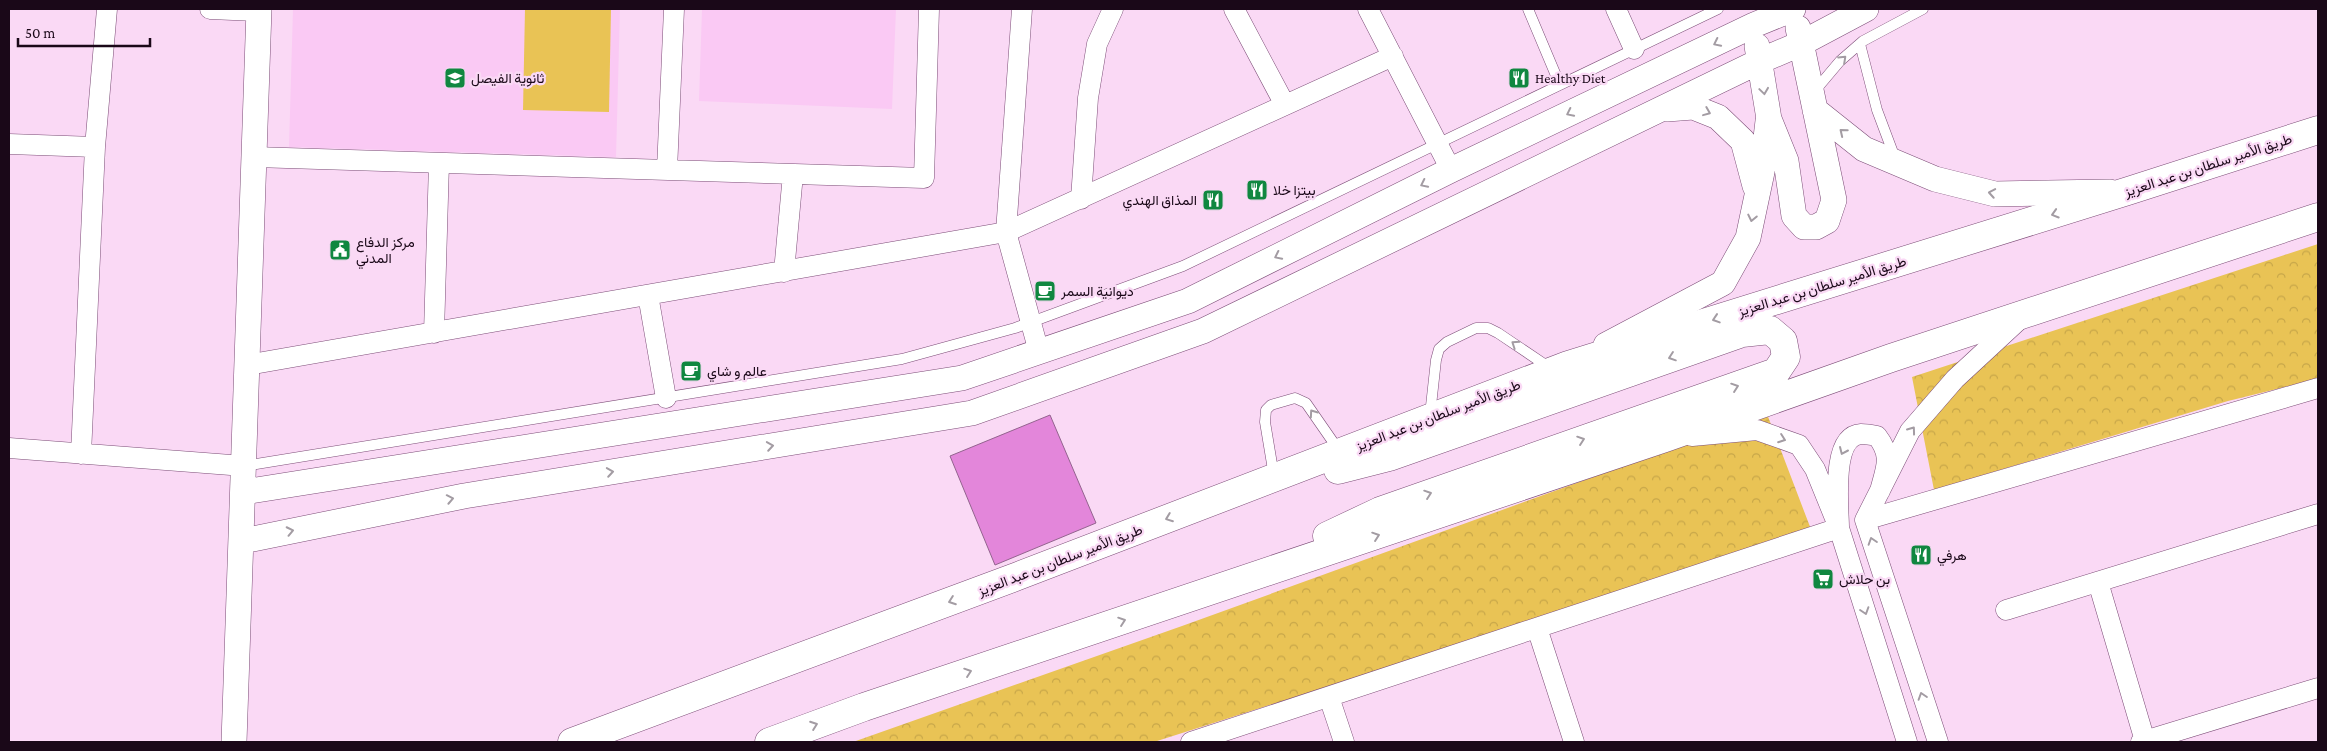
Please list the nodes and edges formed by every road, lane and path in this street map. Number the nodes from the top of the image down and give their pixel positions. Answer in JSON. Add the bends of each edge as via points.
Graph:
{"nodes":[{"id":1,"x":108,"y":9,"type":"edge"},
{"id":2,"x":210,"y":9,"type":"edge"},
{"id":3,"x":674,"y":9,"type":"edge"},
{"id":4,"x":929,"y":9,"type":"edge"},
{"id":5,"x":1022,"y":9,"type":"edge"},
{"id":6,"x":1113,"y":9,"type":"edge"},
{"id":7,"x":1234,"y":9,"type":"edge"},
{"id":8,"x":1368,"y":9,"type":"edge"},
{"id":9,"x":1528,"y":9,"type":"edge"},
{"id":10,"x":1616,"y":9,"type":"edge"},
{"id":11,"x":1718,"y":9,"type":"edge"},
{"id":12,"x":1792,"y":9,"type":"edge"},
{"id":13,"x":1866,"y":9,"type":"edge"},
{"id":14,"x":1923,"y":9,"type":"edge"},
{"id":15,"x":259,"y":10,"type":"edge"},
{"id":16,"x":1751,"y":17,"type":"edge"},
{"id":17,"x":1802,"y":43,"type":"junction"},
{"id":18,"x":1860,"y":44,"type":"junction"},
{"id":19,"x":1634,"y":49,"type":"junction"},
{"id":20,"x":1393,"y":56,"type":"junction"},
{"id":21,"x":1760,"y":61,"type":"junction"},
{"id":22,"x":1560,"y":85,"type":"junction"},
{"id":23,"x":1813,"y":103,"type":"junction"},
{"id":24,"x":1285,"y":105,"type":"junction"},
{"id":25,"x":1659,"y":110,"type":"junction"},
{"id":26,"x":1768,"y":119,"type":"junction"},
{"id":27,"x":2318,"y":130,"type":"edge"},
{"id":28,"x":9,"y":144,"type":"edge"},
{"id":29,"x":1438,"y":144,"type":"junction"},
{"id":30,"x":95,"y":147,"type":"junction"},
{"id":31,"x":254,"y":157,"type":"junction"},
{"id":32,"x":439,"y":163,"type":"junction"},
{"id":33,"x":1897,"y":163,"type":"junction"},
{"id":34,"x":667,"y":170,"type":"junction"},
{"id":35,"x":1451,"y":170,"type":"junction"},
{"id":36,"x":793,"y":174,"type":"junction"},
{"id":37,"x":2128,"y":191,"type":"junction"},
{"id":38,"x":1757,"y":194,"type":"junction"},
{"id":39,"x":1081,"y":199,"type":"junction"},
{"id":40,"x":2318,"y":217,"type":"edge"},
{"id":41,"x":1006,"y":232,"type":"junction"},
{"id":42,"x":784,"y":272,"type":"junction"},
{"id":43,"x":648,"y":295,"type":"junction"},
{"id":44,"x":2026,"y":313,"type":"junction"},
{"id":45,"x":1030,"y":323,"type":"junction"},
{"id":46,"x":434,"y":333,"type":"junction"},
{"id":47,"x":1039,"y":352,"type":"junction"},
{"id":48,"x":247,"y":365,"type":"junction"},
{"id":49,"x":1562,"y":368,"type":"junction"},
{"id":50,"x":2318,"y":388,"type":"edge"},
{"id":51,"x":666,"y":398,"type":"junction"},
{"id":52,"x":1429,"y":419,"type":"junction"},
{"id":53,"x":1665,"y":438,"type":"junction"},
{"id":54,"x":9,"y":448,"type":"edge"},
{"id":55,"x":1341,"y":452,"type":"junction"},
{"id":56,"x":81,"y":454,"type":"junction"},
{"id":57,"x":244,"y":466,"type":"junction"},
{"id":58,"x":1275,"y":478,"type":"junction"},
{"id":59,"x":1880,"y":491,"type":"junction"},
{"id":60,"x":244,"y":492,"type":"junction"},
{"id":61,"x":1198,"y":507,"type":"junction"},
{"id":62,"x":2318,"y":514,"type":"edge"},
{"id":63,"x":1865,"y":520,"type":"junction"},
{"id":64,"x":1839,"y":528,"type":"junction"},
{"id":65,"x":243,"y":541,"type":"junction"},
{"id":66,"x":2098,"y":582,"type":"junction"},
{"id":67,"x":1208,"y":592,"type":"junction"},
{"id":68,"x":2006,"y":610,"type":"dead end"},
{"id":69,"x":1537,"y":628,"type":"junction"},
{"id":70,"x":2318,"y":688,"type":"edge"},
{"id":71,"x":1329,"y":697,"type":"junction"},
{"id":72,"x":2171,"y":738,"type":"edge"},
{"id":73,"x":234,"y":742,"type":"edge"},
{"id":74,"x":572,"y":742,"type":"edge"},
{"id":75,"x":769,"y":742,"type":"edge"},
{"id":76,"x":1191,"y":742,"type":"edge"},
{"id":77,"x":1344,"y":742,"type":"edge"},
{"id":78,"x":1574,"y":742,"type":"edge"},
{"id":79,"x":1907,"y":742,"type":"edge"},
{"id":80,"x":1938,"y":742,"type":"edge"},
{"id":81,"x":2143,"y":742,"type":"edge"}],
"edges":[{"from":1,"to":30,"type":"street"},
{"from":2,"to":15,"type":"street"},
{"from":3,"to":34,"type":"street"},
{"from":4,"to":36,"type":"street","via":[[924,178]]},
{"from":5,"to":41,"type":"street"},
{"from":6,"to":39,"type":"street","via":[[1097,44],[1088,98]]},
{"from":7,"to":24,"type":"street"},
{"from":8,"to":20,"type":"street"},
{"from":9,"to":22,"type":"lane"},
{"from":10,"to":19,"type":"street"},
{"from":11,"to":19,"type":"lane"},
{"from":12,"to":16,"type":"street"},
{"from":12,"to":17,"type":"street"},
{"from":13,"to":17,"type":"street"},
{"from":14,"to":18,"type":"lane"},
{"from":15,"to":31,"type":"street"},
{"from":16,"to":21,"type":"street"},
{"from":16,"to":35,"type":"street","one_way":true},
{"from":17,"to":21,"type":"street"},
{"from":17,"to":23,"type":"street"},
{"from":23,"to":18,"type":"lane","one_way":true,"via":[[1840,61]]},
{"from":18,"to":33,"type":"lane","via":[[1877,110]]},
{"from":19,"to":22,"type":"lane"},
{"from":20,"to":24,"type":"street"},
{"from":20,"to":29,"type":"street"},
{"from":21,"to":25,"type":"street"},
{"from":21,"to":26,"type":"street","one_way":true},
{"from":22,"to":29,"type":"lane"},
{"from":23,"to":26,"type":"street","via":[[1834,200],[1827,221],[1816,227],[1804,227],[1794,216],[1786,161]]},
{"from":33,"to":23,"type":"street","one_way":true,"via":[[1864,149]]},
{"from":24,"to":39,"type":"street"},
{"from":25,"to":38,"type":"street","one_way":true,"via":[[1693,107],[1718,117],[1743,141]]},
{"from":65,"to":25,"type":"street","one_way":true,"via":[[464,496],[972,414],[1203,331]]},
{"from":26,"to":38,"type":"street"},
{"from":27,"to":37,"type":"highway","name":"طريق الأمير سلطان بن عبد العزيز"},
{"from":28,"to":30,"type":"street"},
{"from":29,"to":35,"type":"street"},
{"from":29,"to":45,"type":"lane","via":[[1183,266]]},
{"from":30,"to":56,"type":"street"},
{"from":31,"to":32,"type":"street"},
{"from":31,"to":48,"type":"street"},
{"from":32,"to":34,"type":"street"},
{"from":32,"to":46,"type":"street"},
{"from":37,"to":33,"type":"street","one_way":true,"via":[[1995,194],[1935,178]]},
{"from":34,"to":36,"type":"street"},
{"from":35,"to":47,"type":"street","one_way":true,"via":[[1188,301]]},
{"from":36,"to":42,"type":"street"},
{"from":37,"to":49,"type":"highway","name":"طريق الأمير سلطان بن عبد العزيز","one_way":true},
{"from":38,"to":49,"type":"street","one_way":true,"via":[[1748,238],[1723,283]]},
{"from":39,"to":41,"type":"street"},
{"from":40,"to":44,"type":"highway"},
{"from":41,"to":42,"type":"street"},
{"from":41,"to":45,"type":"street"},
{"from":42,"to":43,"type":"street"},
{"from":43,"to":46,"type":"street"},
{"from":43,"to":51,"type":"street"},
{"from":44,"to":53,"type":"highway"},
{"from":59,"to":44,"type":"street","one_way":true,"via":[[1910,431],[1955,379]]},
{"from":45,"to":47,"type":"street"},
{"from":45,"to":51,"type":"lane","via":[[902,359]]},
{"from":46,"to":48,"type":"street"},
{"from":47,"to":60,"type":"street","via":[[962,378]]},
{"from":48,"to":57,"type":"street"},
{"from":49,"to":52,"type":"highway","name":"طريق الأمير سلطان بن عبد العزيز"},
{"from":49,"to":52,"type":"lane","one_way":true,"via":[[1488,328],[1476,328],[1439,349]]},
{"from":50,"to":63,"type":"street"},
{"from":51,"to":57,"type":"lane"},
{"from":52,"to":55,"type":"highway","name":"طريق الأمير سلطان بن عبد العزيز"},
{"from":53,"to":64,"type":"street","one_way":true,"via":[[1757,430],[1799,445],[1815,469]]},
{"from":67,"to":53,"type":"highway","one_way":true},
{"from":54,"to":56,"type":"street"},
{"from":55,"to":58,"type":"highway","name":"طريق الأمير سلطان بن عبد العزيز"},
{"from":55,"to":58,"type":"lane","one_way":true,"via":[[1306,404],[1295,398],[1271,405],[1266,410],[1265,422]]},
{"from":56,"to":57,"type":"street"},
{"from":57,"to":60,"type":"street"},
{"from":58,"to":61,"type":"highway","name":"طريق الأمير سلطان بن عبد العزيز"},
{"from":59,"to":63,"type":"street"},
{"from":59,"to":64,"type":"street","one_way":true,"via":[[1887,463],[1886,449],[1877,436],[1860,434],[1848,441],[1838,462]]},
{"from":60,"to":65,"type":"street"},
{"from":67,"to":61,"type":"highway","one_way":true,"via":[[1380,511],[1776,372],[1786,357],[1783,341],[1770,330],[1742,332],[1389,457]]},
{"from":61,"to":74,"type":"highway","name":"طريق الأمير سلطان بن عبد العزيز","one_way":true},
{"from":62,"to":66,"type":"street"},
{"from":80,"to":63,"type":"street","one_way":true},
{"from":64,"to":69,"type":"street"},
{"from":64,"to":79,"type":"street","one_way":true},
{"from":65,"to":73,"type":"street"},
{"from":66,"to":68,"type":"street"},
{"from":66,"to":81,"type":"street"},
{"from":75,"to":67,"type":"highway","one_way":true},
{"from":69,"to":71,"type":"street"},
{"from":69,"to":78,"type":"street"},
{"from":70,"to":72,"type":"street"},
{"from":71,"to":76,"type":"street"},
{"from":71,"to":77,"type":"street"},
{"from":72,"to":81,"type":"street"}]}
